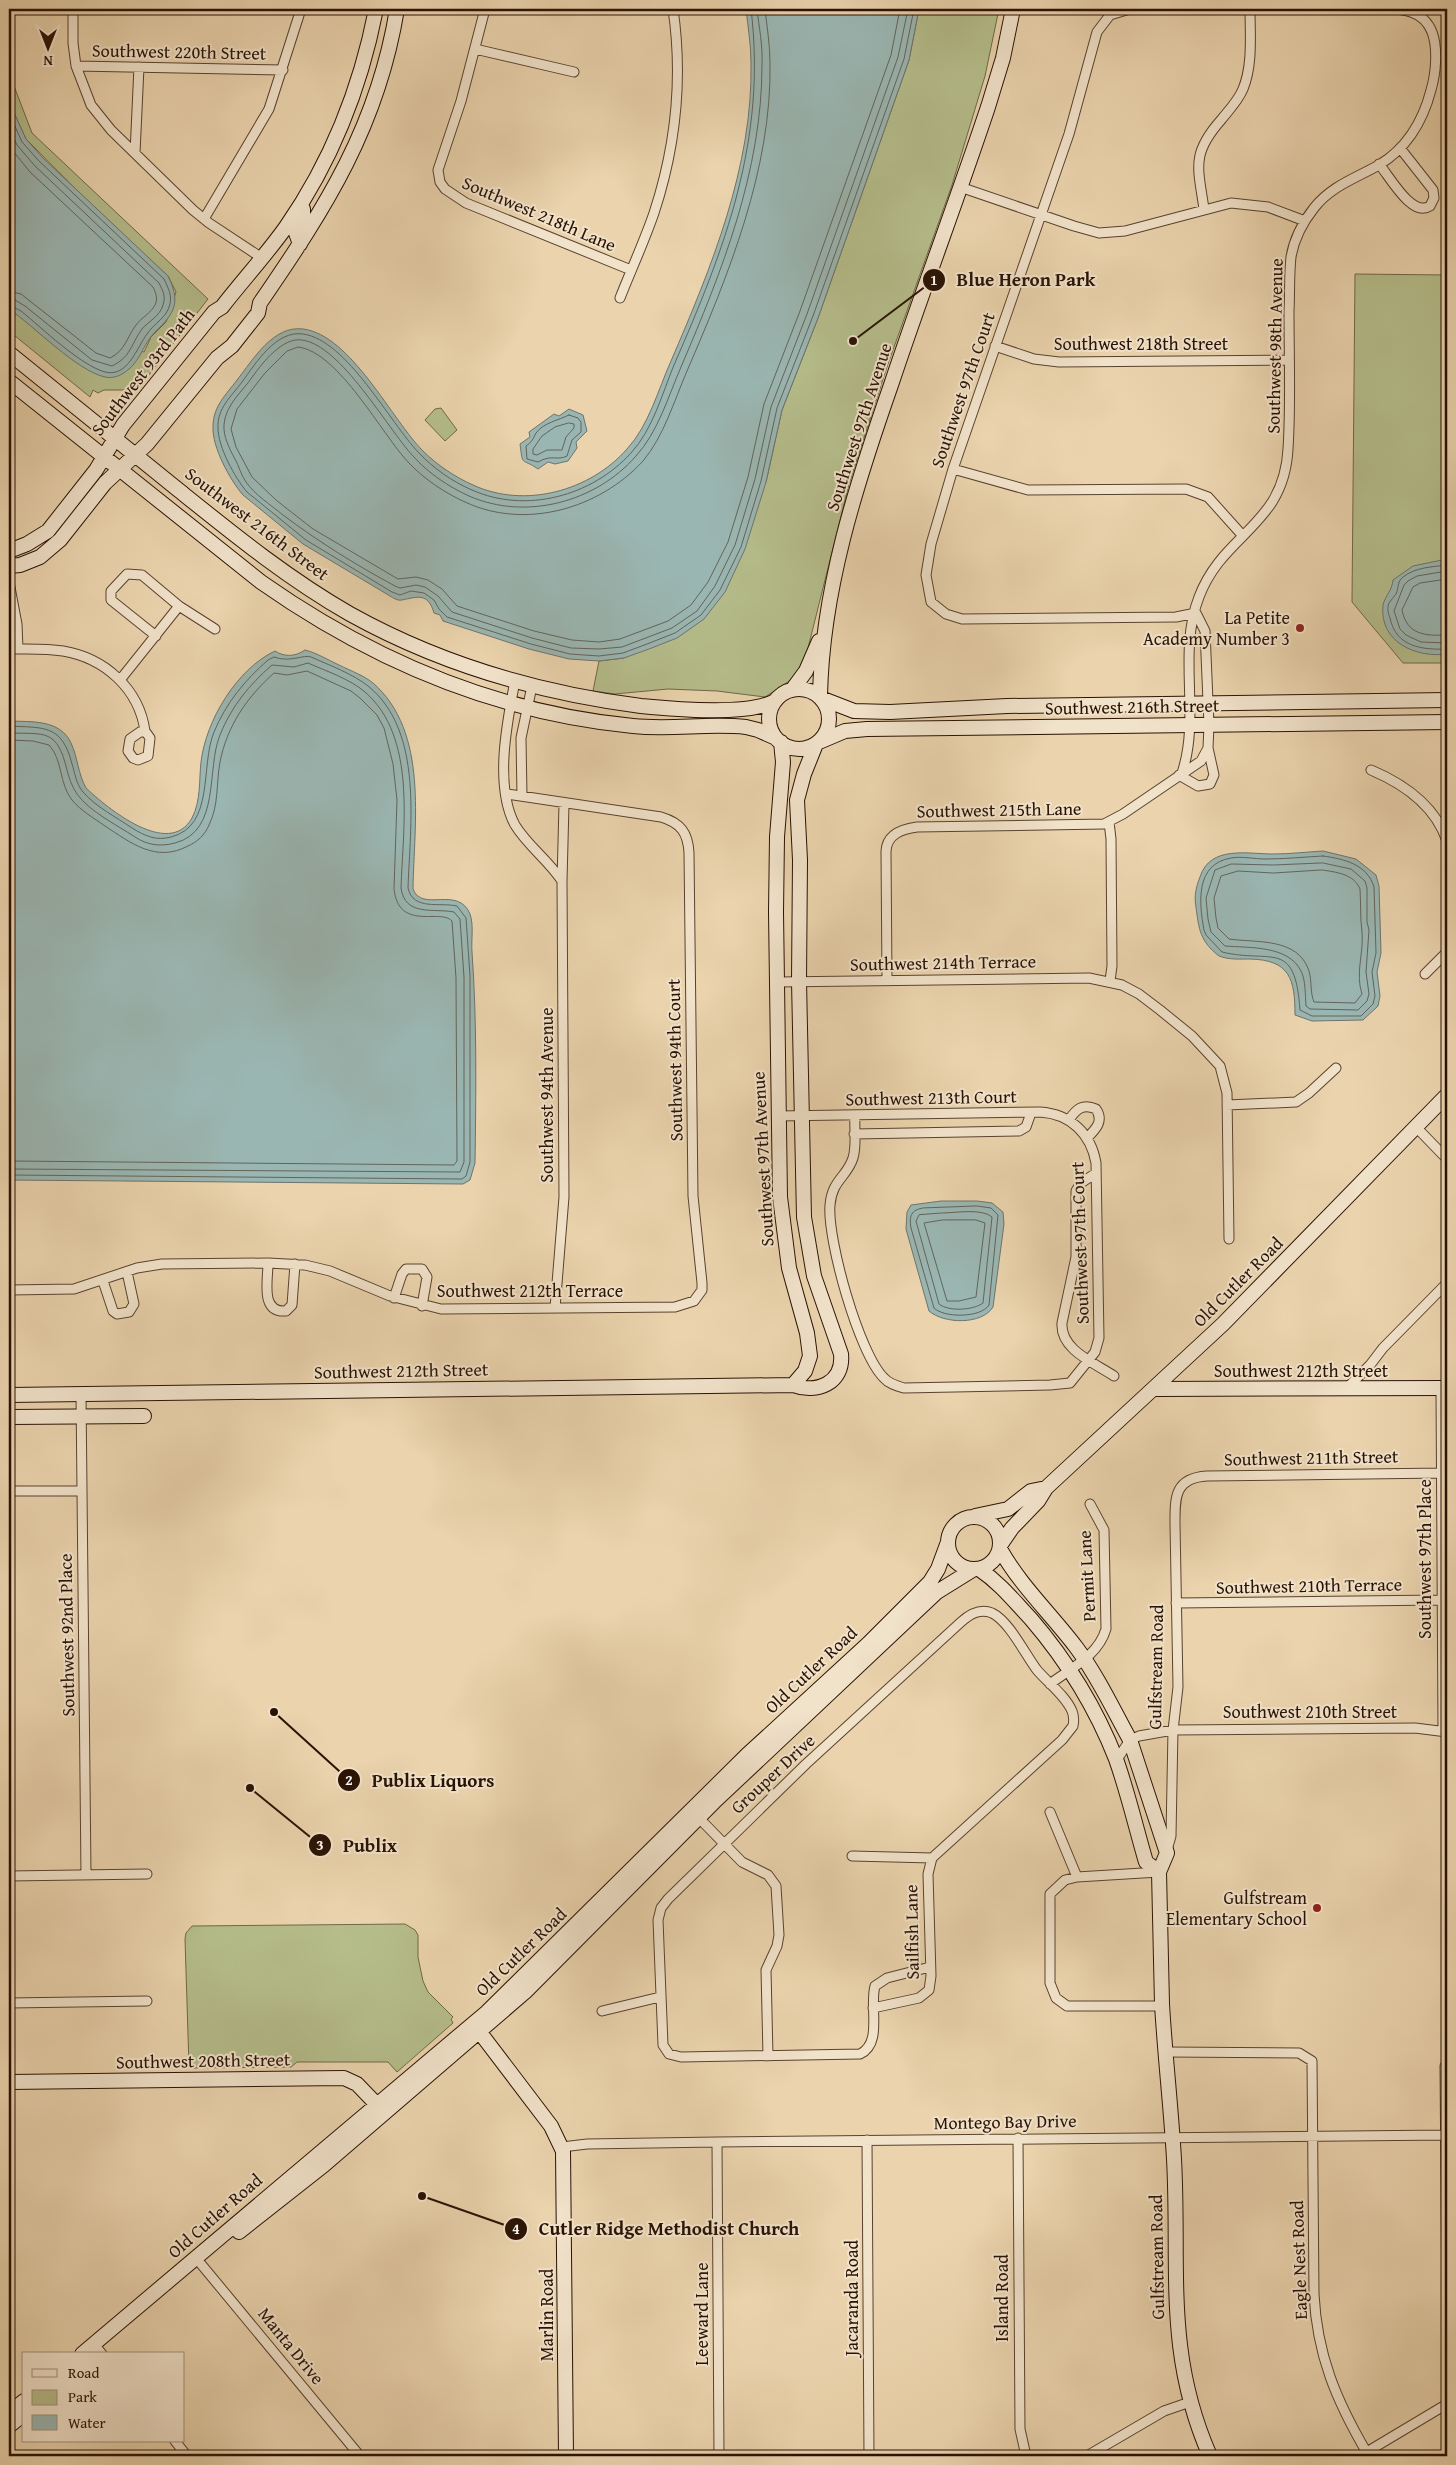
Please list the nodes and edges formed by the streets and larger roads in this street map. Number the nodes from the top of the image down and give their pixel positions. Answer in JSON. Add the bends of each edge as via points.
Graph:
{"nodes":[{"id":1,"x":73,"y":9,"type":"edge"},
{"id":2,"x":301,"y":9,"type":"edge"},
{"id":3,"x":376,"y":9,"type":"edge"},
{"id":4,"x":398,"y":9,"type":"edge"},
{"id":5,"x":484,"y":9,"type":"edge"},
{"id":6,"x":674,"y":9,"type":"edge"},
{"id":7,"x":1013,"y":9,"type":"edge"},
{"id":8,"x":1130,"y":9,"type":"edge"},
{"id":9,"x":1250,"y":9,"type":"edge"},
{"id":10,"x":1293,"y":9,"type":"edge"},
{"id":11,"x":475,"y":49,"type":"junction"},
{"id":12,"x":76,"y":66,"type":"junction"},
{"id":13,"x":140,"y":67,"type":"junction"},
{"id":14,"x":283,"y":70,"type":"junction"},
{"id":15,"x":574,"y":72,"type":"dead end"},
{"id":16,"x":1400,"y":148,"type":"junction"},
{"id":17,"x":136,"y":153,"type":"junction"},
{"id":18,"x":1379,"y":164,"type":"junction"},
{"id":19,"x":960,"y":187,"type":"junction"},
{"id":20,"x":303,"y":201,"type":"junction"},
{"id":21,"x":1204,"y":209,"type":"junction"},
{"id":22,"x":1042,"y":215,"type":"junction"},
{"id":23,"x":204,"y":219,"type":"junction"},
{"id":24,"x":1305,"y":221,"type":"junction"},
{"id":25,"x":300,"y":244,"type":"junction"},
{"id":26,"x":262,"y":258,"type":"junction"},
{"id":27,"x":631,"y":270,"type":"junction"},
{"id":28,"x":620,"y":298,"type":"dead end"},
{"id":29,"x":995,"y":346,"type":"junction"},
{"id":30,"x":9,"y":353,"type":"edge"},
{"id":31,"x":1289,"y":360,"type":"junction"},
{"id":32,"x":9,"y":381,"type":"edge"},
{"id":33,"x":114,"y":437,"type":"junction"},
{"id":34,"x":136,"y":455,"type":"junction"},
{"id":35,"x":104,"y":456,"type":"junction"},
{"id":36,"x":120,"y":469,"type":"junction"},
{"id":37,"x":953,"y":469,"type":"junction"},
{"id":38,"x":1243,"y":536,"type":"junction"},
{"id":39,"x":9,"y":551,"type":"edge"},
{"id":40,"x":9,"y":566,"type":"edge"},
{"id":41,"x":9,"y":582,"type":"edge"},
{"id":42,"x":179,"y":606,"type":"junction"},
{"id":43,"x":1196,"y":613,"type":"junction"},
{"id":44,"x":215,"y":629,"type":"dead end"},
{"id":45,"x":824,"y":632,"type":"junction"},
{"id":46,"x":156,"y":636,"type":"junction"},
{"id":47,"x":13,"y":649,"type":"edge"},
{"id":48,"x":120,"y":680,"type":"junction"},
{"id":49,"x":515,"y":681,"type":"junction"},
{"id":50,"x":532,"y":686,"type":"junction"},
{"id":51,"x":792,"y":690,"type":"junction"},
{"id":52,"x":822,"y":698,"type":"junction"},
{"id":53,"x":1447,"y":700,"type":"edge"},
{"id":54,"x":775,"y":701,"type":"junction"},
{"id":55,"x":510,"y":703,"type":"junction"},
{"id":56,"x":1190,"y":703,"type":"junction"},
{"id":57,"x":1208,"y":703,"type":"junction"},
{"id":58,"x":526,"y":707,"type":"junction"},
{"id":59,"x":1447,"y":722,"type":"edge"},
{"id":60,"x":1209,"y":725,"type":"junction"},
{"id":61,"x":1190,"y":726,"type":"junction"},
{"id":62,"x":144,"y":731,"type":"dead end"},
{"id":63,"x":779,"y":740,"type":"junction"},
{"id":64,"x":818,"y":743,"type":"junction"},
{"id":65,"x":1208,"y":748,"type":"junction"},
{"id":66,"x":1371,"y":770,"type":"dead end"},
{"id":67,"x":1181,"y":774,"type":"junction"},
{"id":68,"x":507,"y":794,"type":"junction"},
{"id":69,"x":522,"y":796,"type":"junction"},
{"id":70,"x":564,"y":804,"type":"junction"},
{"id":71,"x":1109,"y":822,"type":"junction"},
{"id":72,"x":1447,"y":841,"type":"edge"},
{"id":73,"x":562,"y":881,"type":"junction"},
{"id":74,"x":1447,"y":952,"type":"edge"},
{"id":75,"x":1425,"y":974,"type":"dead end"},
{"id":76,"x":887,"y":980,"type":"junction"},
{"id":77,"x":799,"y":981,"type":"junction"},
{"id":78,"x":1110,"y":981,"type":"junction"},
{"id":79,"x":777,"y":982,"type":"junction"},
{"id":80,"x":1336,"y":1068,"type":"dead end"},
{"id":81,"x":1447,"y":1095,"type":"edge"},
{"id":82,"x":1227,"y":1104,"type":"junction"},
{"id":83,"x":1031,"y":1113,"type":"junction"},
{"id":84,"x":855,"y":1115,"type":"junction"},
{"id":85,"x":778,"y":1116,"type":"junction"},
{"id":86,"x":801,"y":1116,"type":"junction"},
{"id":87,"x":1069,"y":1120,"type":"junction"},
{"id":88,"x":1416,"y":1127,"type":"junction"},
{"id":89,"x":1079,"y":1128,"type":"joint"},
{"id":90,"x":854,"y":1134,"type":"junction"},
{"id":91,"x":1087,"y":1138,"type":"junction"},
{"id":92,"x":1447,"y":1159,"type":"edge"},
{"id":93,"x":1096,"y":1173,"type":"junction"},
{"id":94,"x":1229,"y":1239,"type":"dead end"},
{"id":95,"x":268,"y":1263,"type":"junction"},
{"id":96,"x":295,"y":1264,"type":"junction"},
{"id":97,"x":127,"y":1272,"type":"junction"},
{"id":98,"x":103,"y":1281,"type":"junction"},
{"id":99,"x":1447,"y":1283,"type":"edge"},
{"id":100,"x":9,"y":1290,"type":"edge"},
{"id":101,"x":698,"y":1296,"type":"joint"},
{"id":102,"x":394,"y":1298,"type":"junction"},
{"id":103,"x":422,"y":1306,"type":"junction"},
{"id":104,"x":555,"y":1308,"type":"junction"},
{"id":105,"x":1090,"y":1360,"type":"junction"},
{"id":106,"x":1114,"y":1376,"type":"dead end"},
{"id":107,"x":793,"y":1385,"type":"junction"},
{"id":108,"x":1444,"y":1388,"type":"edge"},
{"id":109,"x":1155,"y":1389,"type":"junction"},
{"id":110,"x":1344,"y":1390,"type":"junction"},
{"id":111,"x":81,"y":1394,"type":"junction"},
{"id":112,"x":9,"y":1395,"type":"edge"},
{"id":113,"x":81,"y":1416,"type":"junction"},
{"id":114,"x":144,"y":1416,"type":"dead end"},
{"id":115,"x":9,"y":1417,"type":"edge"},
{"id":116,"x":1442,"y":1473,"type":"junction"},
{"id":117,"x":1183,"y":1484,"type":"joint"},
{"id":118,"x":1046,"y":1488,"type":"junction"},
{"id":119,"x":82,"y":1491,"type":"junction"},
{"id":120,"x":9,"y":1492,"type":"edge"},
{"id":121,"x":1090,"y":1504,"type":"dead end"},
{"id":122,"x":975,"y":1516,"type":"junction"},
{"id":123,"x":948,"y":1542,"type":"junction"},
{"id":124,"x":1001,"y":1547,"type":"junction"},
{"id":125,"x":976,"y":1569,"type":"junction"},
{"id":126,"x":1441,"y":1600,"type":"junction"},
{"id":127,"x":1176,"y":1603,"type":"junction"},
{"id":128,"x":1085,"y":1659,"type":"junction"},
{"id":129,"x":1070,"y":1669,"type":"junction"},
{"id":130,"x":1050,"y":1684,"type":"junction"},
{"id":131,"x":1173,"y":1730,"type":"junction"},
{"id":132,"x":1445,"y":1731,"type":"edge"},
{"id":133,"x":1130,"y":1740,"type":"junction"},
{"id":134,"x":1116,"y":1761,"type":"junction"},
{"id":135,"x":1050,"y":1812,"type":"dead end"},
{"id":136,"x":695,"y":1814,"type":"junction"},
{"id":137,"x":724,"y":1843,"type":"junction"},
{"id":138,"x":1167,"y":1853,"type":"junction"},
{"id":139,"x":852,"y":1856,"type":"dead end"},
{"id":140,"x":932,"y":1858,"type":"junction"},
{"id":141,"x":1159,"y":1872,"type":"junction"},
{"id":142,"x":147,"y":1874,"type":"dead end"},
{"id":143,"x":86,"y":1875,"type":"junction"},
{"id":144,"x":9,"y":1876,"type":"edge"},
{"id":145,"x":1077,"y":1877,"type":"junction"},
{"id":146,"x":930,"y":1968,"type":"junction"},
{"id":147,"x":660,"y":1997,"type":"junction"},
{"id":148,"x":147,"y":2001,"type":"dead end"},
{"id":149,"x":9,"y":2002,"type":"edge"},
{"id":150,"x":1162,"y":2006,"type":"junction"},
{"id":151,"x":873,"y":2008,"type":"junction"},
{"id":152,"x":602,"y":2011,"type":"dead end"},
{"id":153,"x":476,"y":2028,"type":"junction"},
{"id":154,"x":1167,"y":2052,"type":"junction"},
{"id":155,"x":768,"y":2056,"type":"junction"},
{"id":156,"x":1445,"y":2066,"type":"dead end"},
{"id":157,"x":9,"y":2082,"type":"edge"},
{"id":158,"x":381,"y":2109,"type":"junction"},
{"id":159,"x":1446,"y":2135,"type":"edge"},
{"id":160,"x":1313,"y":2136,"type":"junction"},
{"id":161,"x":1172,"y":2137,"type":"junction"},
{"id":162,"x":1018,"y":2138,"type":"junction"},
{"id":163,"x":867,"y":2140,"type":"junction"},
{"id":164,"x":717,"y":2142,"type":"junction"},
{"id":165,"x":562,"y":2147,"type":"junction"},
{"id":166,"x":199,"y":2260,"type":"junction"},
{"id":167,"x":1447,"y":2305,"type":"edge"},
{"id":168,"x":98,"y":2350,"type":"edge"},
{"id":169,"x":1190,"y":2402,"type":"junction"},
{"id":170,"x":22,"y":2403,"type":"edge"},
{"id":171,"x":1447,"y":2404,"type":"edge"},
{"id":172,"x":9,"y":2413,"type":"edge"},
{"id":173,"x":22,"y":2416,"type":"edge"},
{"id":174,"x":9,"y":2426,"type":"edge"},
{"id":175,"x":175,"y":2442,"type":"edge"},
{"id":176,"x":1363,"y":2454,"type":"edge"},
{"id":177,"x":187,"y":2456,"type":"edge"},
{"id":178,"x":360,"y":2456,"type":"edge"},
{"id":179,"x":566,"y":2456,"type":"edge"},
{"id":180,"x":719,"y":2456,"type":"edge"},
{"id":181,"x":869,"y":2456,"type":"edge"},
{"id":182,"x":1026,"y":2456,"type":"edge"},
{"id":183,"x":1088,"y":2456,"type":"edge"},
{"id":184,"x":1210,"y":2456,"type":"edge"}],
"edges":[{"from":1,"to":12,"type":"street"},
{"from":2,"to":14,"type":"street"},
{"from":3,"to":20,"type":"street","name":"Southwest 93rd Path","via":[[351,101],[327,157]]},
{"from":4,"to":25,"type":"street","via":[[383,72],[363,129],[337,184]]},
{"from":5,"to":11,"type":"street"},
{"from":6,"to":27,"type":"street","via":[[678,73],[674,134],[660,193]]},
{"from":7,"to":19,"type":"street","name":"Southwest 97th Avenue","via":[[997,77]]},
{"from":8,"to":22,"type":"street","name":"Southwest 97th Court","via":[[1108,17],[1097,32],[1073,123]]},
{"from":9,"to":21,"type":"street","via":[[1245,84],[1198,156]]},
{"from":10,"to":16,"type":"street","name":"Southwest 98th Avenue","via":[[1404,10],[1426,21],[1432,30],[1434,43],[1433,81],[1418,124]]},
{"from":11,"to":15,"type":"street"},
{"from":11,"to":27,"type":"street","name":"Southwest 218th Lane","via":[[439,166],[440,182],[448,192],[466,202]]},
{"from":12,"to":13,"type":"street","name":"Southwest 220th Street"},
{"from":12,"to":17,"type":"street","via":[[83,89],[102,120]]},
{"from":13,"to":14,"type":"street","name":"Southwest 220th Street"},
{"from":13,"to":17,"type":"street"},
{"from":14,"to":23,"type":"street","via":[[269,109]]},
{"from":16,"to":18,"type":"street","name":"Southwest 98th Avenue"},
{"from":16,"to":18,"type":"street","via":[[1433,190],[1430,206],[1422,209],[1412,205]]},
{"from":17,"to":23,"type":"street"},
{"from":18,"to":24,"type":"street","name":"Southwest 98th Avenue","via":[[1335,188]]},
{"from":19,"to":22,"type":"street"},
{"from":19,"to":45,"type":"street","name":"Southwest 97th Avenue","via":[[876,428],[838,560]]},
{"from":20,"to":25,"type":"street","via":[[304,216],[296,233]]},
{"from":20,"to":26,"type":"street","name":"Southwest 93rd Path"},
{"from":21,"to":22,"type":"street","via":[[1125,231],[1104,233],[1084,230]]},
{"from":21,"to":24,"type":"street","via":[[1231,203],[1253,204]]},
{"from":22,"to":29,"type":"street","name":"Southwest 97th Court"},
{"from":23,"to":26,"type":"street"},
{"from":24,"to":31,"type":"street","name":"Southwest 98th Avenue","via":[[1291,257]]},
{"from":25,"to":34,"type":"street","via":[[260,303],[258,313],[238,339],[217,358]]},
{"from":26,"to":33,"type":"street","name":"Southwest 93rd Path","via":[[225,292],[216,303],[214,312]]},
{"from":27,"to":28,"type":"street"},
{"from":29,"to":31,"type":"street","name":"Southwest 218th Street","via":[[1034,359],[1058,362]]},
{"from":29,"to":37,"type":"street","name":"Southwest 97th Court"},
{"from":30,"to":33,"type":"street","name":"Southwest 216th Street"},
{"from":31,"to":38,"type":"street","name":"Southwest 98th Avenue","via":[[1289,442],[1285,478],[1266,515]]},
{"from":32,"to":35,"type":"street"},
{"from":33,"to":34,"type":"street","name":"Southwest 216th Street"},
{"from":33,"to":35,"type":"street","name":"Southwest 93rd Path"},
{"from":34,"to":36,"type":"street"},
{"from":34,"to":49,"type":"street","name":"Southwest 216th Street","via":[[243,542],[331,603],[418,647]]},
{"from":35,"to":36,"type":"street"},
{"from":35,"to":39,"type":"street","name":"Southwest 93rd Path","via":[[48,531]]},
{"from":36,"to":40,"type":"street","via":[[50,549],[30,561]]},
{"from":36,"to":55,"type":"street","via":[[233,561],[310,615],[406,666]]},
{"from":37,"to":38,"type":"street","via":[[1028,490],[1186,489],[1208,497]]},
{"from":37,"to":43,"type":"street","name":"Southwest 97th Court","via":[[927,568],[928,590],[934,606],[954,617],[982,620],[1176,617]]},
{"from":38,"to":43,"type":"street","name":"Southwest 98th Avenue","via":[[1216,565],[1200,595]]},
{"from":41,"to":47,"type":"street","via":[[17,624]]},
{"from":42,"to":44,"type":"street"},
{"from":42,"to":46,"type":"street"},
{"from":42,"to":46,"type":"street","via":[[142,575],[132,573],[124,576],[113,588],[111,600]]},
{"from":43,"to":56,"type":"street","name":"Southwest 98th Avenue","via":[[1190,632]]},
{"from":43,"to":57,"type":"street","via":[[1205,630]]},
{"from":45,"to":51,"type":"street","name":"Southwest 97th Avenue","via":[[806,671]]},
{"from":45,"to":52,"type":"street","name":"Southwest 97th Avenue"},
{"from":46,"to":48,"type":"street"},
{"from":47,"to":48,"type":"street","via":[[53,649],[75,654],[97,663]]},
{"from":48,"to":62,"type":"street","via":[[135,698]]},
{"from":49,"to":50,"type":"street","name":"Southwest 216th Street"},
{"from":49,"to":55,"type":"street"},
{"from":50,"to":54,"type":"street","name":"Southwest 216th Street","via":[[589,698],[668,708],[753,708]]},
{"from":50,"to":58,"type":"street"},
{"from":51,"to":52,"type":"street","via":[[804,689]]},
{"from":51,"to":54,"type":"street"},
{"from":52,"to":56,"type":"street","name":"Southwest 216th Street","via":[[850,710],[867,712]]},
{"from":52,"to":64,"type":"street","via":[[830,720]]},
{"from":53,"to":57,"type":"street","name":"Southwest 216th Street"},
{"from":54,"to":63,"type":"street","via":[[769,720]]},
{"from":55,"to":58,"type":"street"},
{"from":55,"to":68,"type":"street","via":[[504,740]]},
{"from":56,"to":57,"type":"street","name":"Southwest 216th Street"},
{"from":56,"to":61,"type":"street","name":"Southwest 98th Avenue"},
{"from":57,"to":60,"type":"street"},
{"from":58,"to":63,"type":"street","via":[[636,726],[746,727]]},
{"from":58,"to":69,"type":"street","via":[[521,738]]},
{"from":59,"to":60,"type":"street","name":"Southwest 216th Street"},
{"from":60,"to":61,"type":"street","name":"Southwest 216th Street"},
{"from":60,"to":65,"type":"street"},
{"from":61,"to":64,"type":"street","name":"Southwest 216th Street","via":[[862,729],[844,731]]},
{"from":61,"to":67,"type":"street"},
{"from":63,"to":64,"type":"street","via":[[796,748]]},
{"from":63,"to":79,"type":"street","name":"Southwest 97th Avenue","via":[[783,765],[776,857]]},
{"from":64,"to":77,"type":"street","via":[[799,789],[796,814],[800,860]]},
{"from":65,"to":67,"type":"street","via":[[1195,767]]},
{"from":65,"to":67,"type":"street","via":[[1214,775],[1210,784],[1198,786]]},
{"from":66,"to":72,"type":"street","via":[[1394,780],[1416,796],[1438,823]]},
{"from":67,"to":71,"type":"street"},
{"from":68,"to":69,"type":"street"},
{"from":68,"to":73,"type":"street","via":[[515,825]]},
{"from":69,"to":70,"type":"street"},
{"from":70,"to":73,"type":"street","name":"Southwest 94th Avenue"},
{"from":70,"to":101,"type":"street","name":"Southwest 94th Court","via":[[652,815],[679,824],[686,836],[689,853],[693,1177],[702,1283]]},
{"from":71,"to":76,"type":"street","name":"Southwest 215th Lane","via":[[917,827],[892,836],[886,851]]},
{"from":71,"to":78,"type":"street"},
{"from":73,"to":104,"type":"street","name":"Southwest 94th Avenue","via":[[564,1197]]},
{"from":74,"to":75,"type":"street"},
{"from":76,"to":77,"type":"street","name":"Southwest 214th Terrace"},
{"from":76,"to":78,"type":"street","name":"Southwest 214th Terrace","via":[[1076,978]]},
{"from":77,"to":79,"type":"street","name":"Southwest 214th Terrace"},
{"from":77,"to":86,"type":"street"},
{"from":78,"to":82,"type":"street","via":[[1148,1000],[1192,1036],[1220,1066]]},
{"from":79,"to":85,"type":"street","name":"Southwest 97th Avenue"},
{"from":80,"to":82,"type":"street","via":[[1296,1102]]},
{"from":81,"to":88,"type":"street","name":"Old Cutler Road"},
{"from":82,"to":94,"type":"street"},
{"from":83,"to":84,"type":"street","name":"Southwest 213th Court"},
{"from":83,"to":87,"type":"street","name":"Southwest 213th Court","via":[[1052,1114]]},
{"from":83,"to":90,"type":"street","via":[[1026,1127],[1019,1132]]},
{"from":84,"to":86,"type":"street","name":"Southwest 213th Court"},
{"from":84,"to":90,"type":"street"},
{"from":85,"to":86,"type":"street","name":"Southwest 213th Court"},
{"from":85,"to":107,"type":"street","name":"Southwest 97th Avenue","via":[[783,1238],[809,1352],[805,1371]]},
{"from":86,"to":107,"type":"street","via":[[806,1236],[819,1296],[842,1360],[835,1379],[826,1386],[802,1388]]},
{"from":87,"to":89,"type":"street","name":"Southwest 213th Court"},
{"from":87,"to":91,"type":"street","via":[[1081,1107],[1096,1109],[1099,1124]]},
{"from":88,"to":92,"type":"street"},
{"from":88,"to":109,"type":"street","name":"Old Cutler Road","via":[[1286,1262]]},
{"from":89,"to":91,"type":"street","name":"Southwest 97th Court"},
{"from":90,"to":105,"type":"street","via":[[853,1158],[832,1191],[830,1219],[850,1307],[873,1362],[885,1379],[904,1388],[1067,1384]]},
{"from":91,"to":93,"type":"street","name":"Southwest 97th Court"},
{"from":93,"to":105,"type":"street","name":"Southwest 97th Court","via":[[1099,1338]]},
{"from":93,"to":105,"type":"street","via":[[1081,1183],[1076,1191],[1076,1265],[1062,1329],[1063,1338],[1069,1346]]},
{"from":95,"to":96,"type":"street","name":"Southwest 212th Terrace"},
{"from":95,"to":96,"type":"street","via":[[268,1301],[279,1312],[292,1305]]},
{"from":95,"to":97,"type":"street","name":"Southwest 212th Terrace","via":[[162,1264]]},
{"from":96,"to":102,"type":"street","name":"Southwest 212th Terrace","via":[[344,1275]]},
{"from":97,"to":98,"type":"street","name":"Southwest 212th Terrace"},
{"from":97,"to":98,"type":"street","via":[[134,1304],[129,1312],[117,1314],[112,1311]]},
{"from":98,"to":100,"type":"street","name":"Southwest 212th Terrace","via":[[74,1289]]},
{"from":99,"to":110,"type":"street"},
{"from":101,"to":104,"type":"street","name":"Southwest 212th Terrace","via":[[689,1304],[675,1307]]},
{"from":102,"to":103,"type":"street","name":"Southwest 212th Terrace"},
{"from":102,"to":103,"type":"street","via":[[406,1269],[422,1269],[427,1277]]},
{"from":103,"to":104,"type":"street","name":"Southwest 212th Terrace","via":[[457,1310]]},
{"from":105,"to":106,"type":"street"},
{"from":107,"to":111,"type":"street","name":"Southwest 212th Street"},
{"from":108,"to":110,"type":"street","name":"Southwest 212th Street"},
{"from":108,"to":116,"type":"street","name":"Southwest 97th Place"},
{"from":109,"to":110,"type":"street","name":"Southwest 212th Street"},
{"from":109,"to":118,"type":"street","name":"Old Cutler Road"},
{"from":111,"to":112,"type":"street","name":"Southwest 212th Street"},
{"from":111,"to":113,"type":"street","name":"Southwest 92nd Place"},
{"from":113,"to":114,"type":"street"},
{"from":113,"to":115,"type":"street"},
{"from":113,"to":119,"type":"street","name":"Southwest 92nd Place"},
{"from":116,"to":117,"type":"street","name":"Southwest 211th Street","via":[[1207,1476],[1196,1477]]},
{"from":116,"to":126,"type":"street","name":"Southwest 97th Place"},
{"from":117,"to":127,"type":"street","name":"Gulfstream Road","via":[[1175,1500]]},
{"from":118,"to":122,"type":"street","name":"Old Cutler Road","via":[[1031,1491],[1008,1509]]},
{"from":118,"to":124,"type":"street","name":"Old Cutler Road","via":[[1021,1516]]},
{"from":119,"to":120,"type":"street"},
{"from":119,"to":143,"type":"street","name":"Southwest 92nd Place"},
{"from":121,"to":128,"type":"street","name":"Permit Lane","via":[[1104,1530],[1107,1622],[1102,1641]]},
{"from":122,"to":123,"type":"street","via":[[956,1524]]},
{"from":122,"to":124,"type":"street","via":[[994,1524]]},
{"from":123,"to":125,"type":"street","via":[[955,1561]]},
{"from":123,"to":136,"type":"street","name":"Old Cutler Road","via":[[930,1582],[754,1749]]},
{"from":124,"to":125,"type":"street","via":[[993,1562]]},
{"from":124,"to":128,"type":"street","via":[[1014,1572]]},
{"from":125,"to":129,"type":"street","via":[[995,1579]]},
{"from":125,"to":136,"type":"street","name":"Old Cutler Road","via":[[937,1592]]},
{"from":126,"to":127,"type":"street","name":"Southwest 210th Terrace"},
{"from":126,"to":132,"type":"street","name":"Southwest 97th Place"},
{"from":127,"to":131,"type":"street","name":"Gulfstream Road","via":[[1178,1687]]},
{"from":128,"to":129,"type":"street","name":"Permit Lane"},
{"from":128,"to":133,"type":"street"},
{"from":129,"to":130,"type":"street","name":"Permit Lane"},
{"from":129,"to":134,"type":"street"},
{"from":130,"to":137,"type":"street","name":"Grouper Drive","via":[[997,1617],[979,1611],[961,1622]]},
{"from":130,"to":140,"type":"street","via":[[1071,1709],[1074,1722],[1070,1732]]},
{"from":131,"to":132,"type":"street","name":"Southwest 210th Street","via":[[1415,1728]]},
{"from":131,"to":133,"type":"street","name":"Southwest 210th Street"},
{"from":131,"to":138,"type":"street","name":"Gulfstream Road","via":[[1171,1836]]},
{"from":133,"to":134,"type":"street"},
{"from":133,"to":138,"type":"street"},
{"from":134,"to":141,"type":"street","via":[[1146,1862]]},
{"from":135,"to":145,"type":"street"},
{"from":136,"to":137,"type":"street"},
{"from":136,"to":153,"type":"street","name":"Old Cutler Road","via":[[532,1985]]},
{"from":137,"to":147,"type":"street","name":"Grouper Drive","via":[[662,1908],[658,1920]]},
{"from":137,"to":155,"type":"street","via":[[745,1865],[771,1877],[777,1889],[778,1941],[766,1970]]},
{"from":138,"to":141,"type":"street"},
{"from":139,"to":140,"type":"street"},
{"from":140,"to":146,"type":"street","name":"Sailfish Lane","via":[[928,1874]]},
{"from":141,"to":145,"type":"street"},
{"from":141,"to":150,"type":"street","name":"Gulfstream Road"},
{"from":142,"to":143,"type":"street"},
{"from":143,"to":144,"type":"street"},
{"from":145,"to":150,"type":"street","via":[[1065,1880],[1050,1894],[1050,1983],[1056,1998],[1067,2006]]},
{"from":146,"to":151,"type":"street","via":[[878,1983]]},
{"from":146,"to":151,"type":"street","name":"Sailfish Lane","via":[[930,1986],[924,1995]]},
{"from":147,"to":152,"type":"street"},
{"from":147,"to":155,"type":"street","name":"Grouper Drive","via":[[661,2040],[669,2054],[681,2057]]},
{"from":148,"to":149,"type":"street"},
{"from":150,"to":154,"type":"street","name":"Gulfstream Road"},
{"from":151,"to":155,"type":"street","via":[[871,2044],[860,2054]]},
{"from":153,"to":158,"type":"street","name":"Old Cutler Road"},
{"from":153,"to":165,"type":"street","name":"Marlin Road","via":[[551,2126]]},
{"from":154,"to":160,"type":"street","name":"Eagle Nest Road","via":[[1298,2053],[1309,2057],[1313,2067]]},
{"from":154,"to":161,"type":"street","name":"Gulfstream Road"},
{"from":156,"to":159,"type":"street"},
{"from":157,"to":158,"type":"street","name":"Southwest 208th Street","via":[[338,2078],[355,2082]]},
{"from":158,"to":166,"type":"street","name":"Old Cutler Road"},
{"from":159,"to":160,"type":"street","name":"Montego Bay Drive"},
{"from":159,"to":167,"type":"street"},
{"from":160,"to":161,"type":"street","name":"Montego Bay Drive"},
{"from":160,"to":176,"type":"street","name":"Eagle Nest Road","via":[[1317,2325],[1334,2390]]},
{"from":161,"to":162,"type":"street","name":"Montego Bay Drive"},
{"from":161,"to":169,"type":"street","name":"Gulfstream Road","via":[[1176,2323]]},
{"from":162,"to":163,"type":"street","name":"Montego Bay Drive"},
{"from":162,"to":182,"type":"street","name":"Island Road","via":[[1020,2429]]},
{"from":163,"to":164,"type":"street","name":"Montego Bay Drive"},
{"from":163,"to":181,"type":"street","name":"Jacaranda Road"},
{"from":164,"to":165,"type":"street","name":"Montego Bay Drive"},
{"from":164,"to":180,"type":"street","name":"Leeward Lane"},
{"from":165,"to":179,"type":"street","name":"Marlin Road"},
{"from":166,"to":168,"type":"street","name":"Old Cutler Road"},
{"from":166,"to":178,"type":"street","name":"Manta Drive"},
{"from":169,"to":183,"type":"street","via":[[1164,2411]]},
{"from":169,"to":184,"type":"street","name":"Gulfstream Road"},
{"from":170,"to":172,"type":"street"},
{"from":171,"to":176,"type":"street"},
{"from":173,"to":174,"type":"street"},
{"from":175,"to":177,"type":"street"}]}
